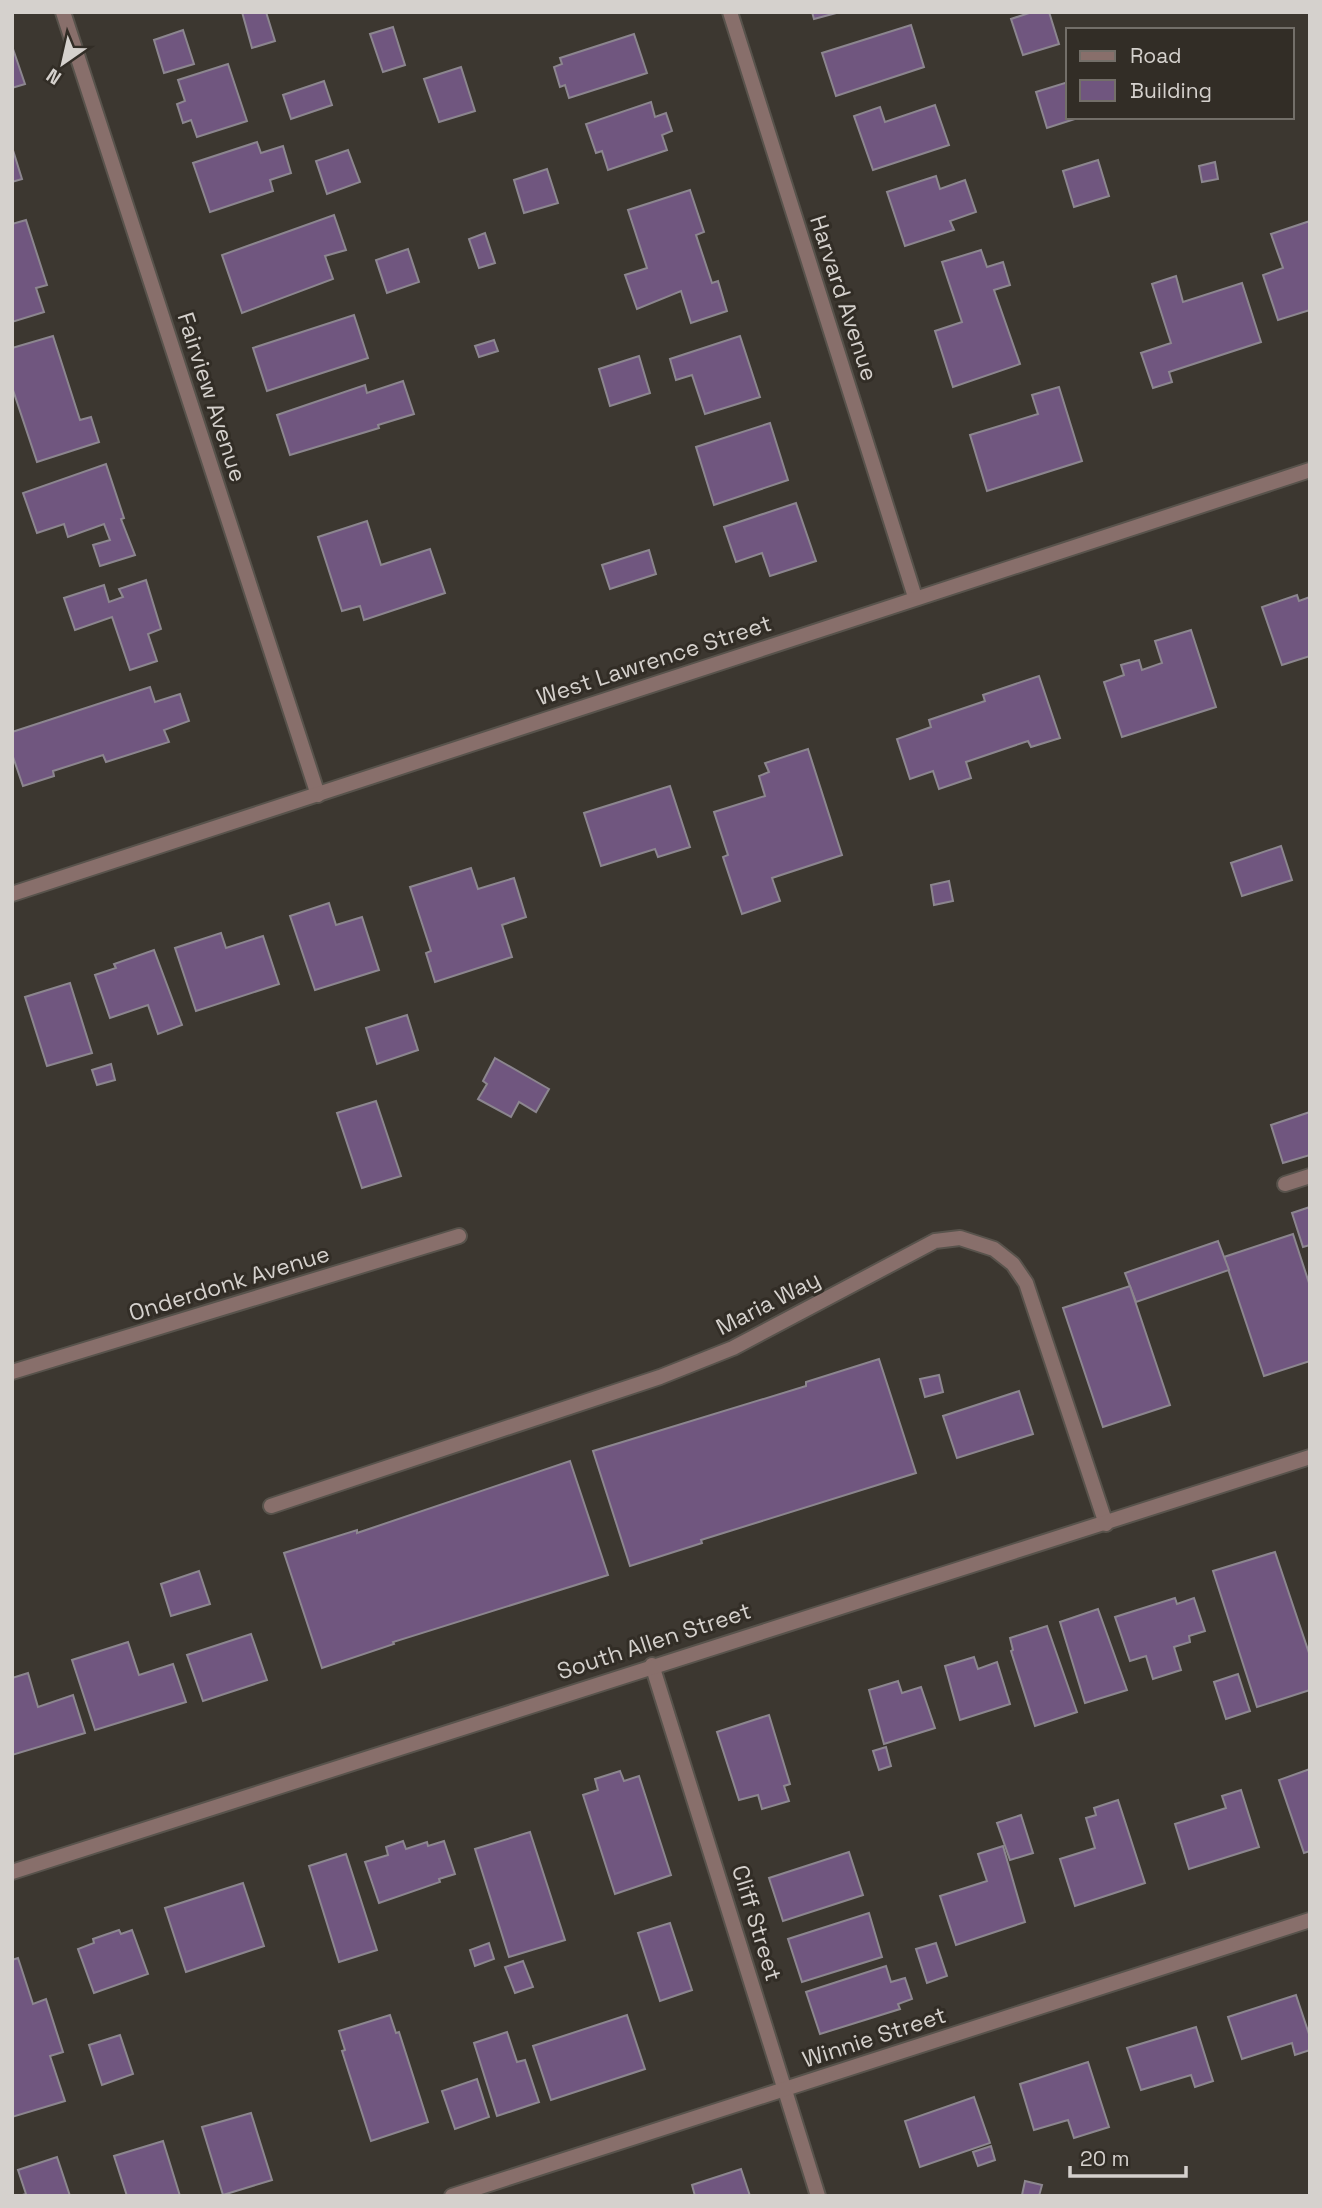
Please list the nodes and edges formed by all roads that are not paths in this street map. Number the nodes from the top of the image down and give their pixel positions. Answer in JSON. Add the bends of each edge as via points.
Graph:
{"nodes":[{"id":1,"x":63,"y":12,"type":"edge"},
{"id":2,"x":730,"y":12,"type":"edge"},
{"id":3,"x":1310,"y":470,"type":"edge"},
{"id":4,"x":915,"y":597,"type":"junction"},
{"id":5,"x":318,"y":795,"type":"junction"},
{"id":6,"x":12,"y":894,"type":"edge"},
{"id":7,"x":1310,"y":1176,"type":"edge"},
{"id":8,"x":1285,"y":1184,"type":"dead end"},
{"id":9,"x":459,"y":1237,"type":"dead end"},
{"id":10,"x":12,"y":1372,"type":"edge"},
{"id":11,"x":1310,"y":1457,"type":"edge"},
{"id":12,"x":271,"y":1506,"type":"dead end"},
{"id":13,"x":1105,"y":1524,"type":"junction"},
{"id":14,"x":652,"y":1665,"type":"junction"},
{"id":15,"x":12,"y":1872,"type":"edge"},
{"id":16,"x":1310,"y":1920,"type":"edge"},
{"id":17,"x":786,"y":2089,"type":"junction"},
{"id":18,"x":452,"y":2196,"type":"edge"},
{"id":19,"x":818,"y":2196,"type":"edge"}],
"edges":[{"from":1,"to":5,"type":"street","name":"Fairview Avenue"},
{"from":2,"to":4,"type":"street","name":"Harvard Avenue"},
{"from":3,"to":4,"type":"street","name":"West Lawrence Street"},
{"from":4,"to":5,"type":"street","name":"West Lawrence Street"},
{"from":5,"to":6,"type":"street","name":"West Lawrence Street"},
{"from":7,"to":8,"type":"street"},
{"from":9,"to":10,"type":"street","name":"Onderdonk Avenue"},
{"from":11,"to":13,"type":"street","name":"South Allen Street"},
{"from":12,"to":13,"type":"street","name":"Maria Way","via":[[660,1377],[767,1331],[925,1245],[960,1238],[994,1249],[1013,1264],[1026,1283]]},
{"from":13,"to":14,"type":"street","name":"South Allen Street"},
{"from":14,"to":15,"type":"street","name":"South Allen Street"},
{"from":14,"to":17,"type":"street","name":"Cliff Street"},
{"from":16,"to":17,"type":"street","name":"Winnie Street"},
{"from":17,"to":18,"type":"street","name":"Winnie Street"},
{"from":17,"to":19,"type":"street","name":"Cliff Street"}]}
